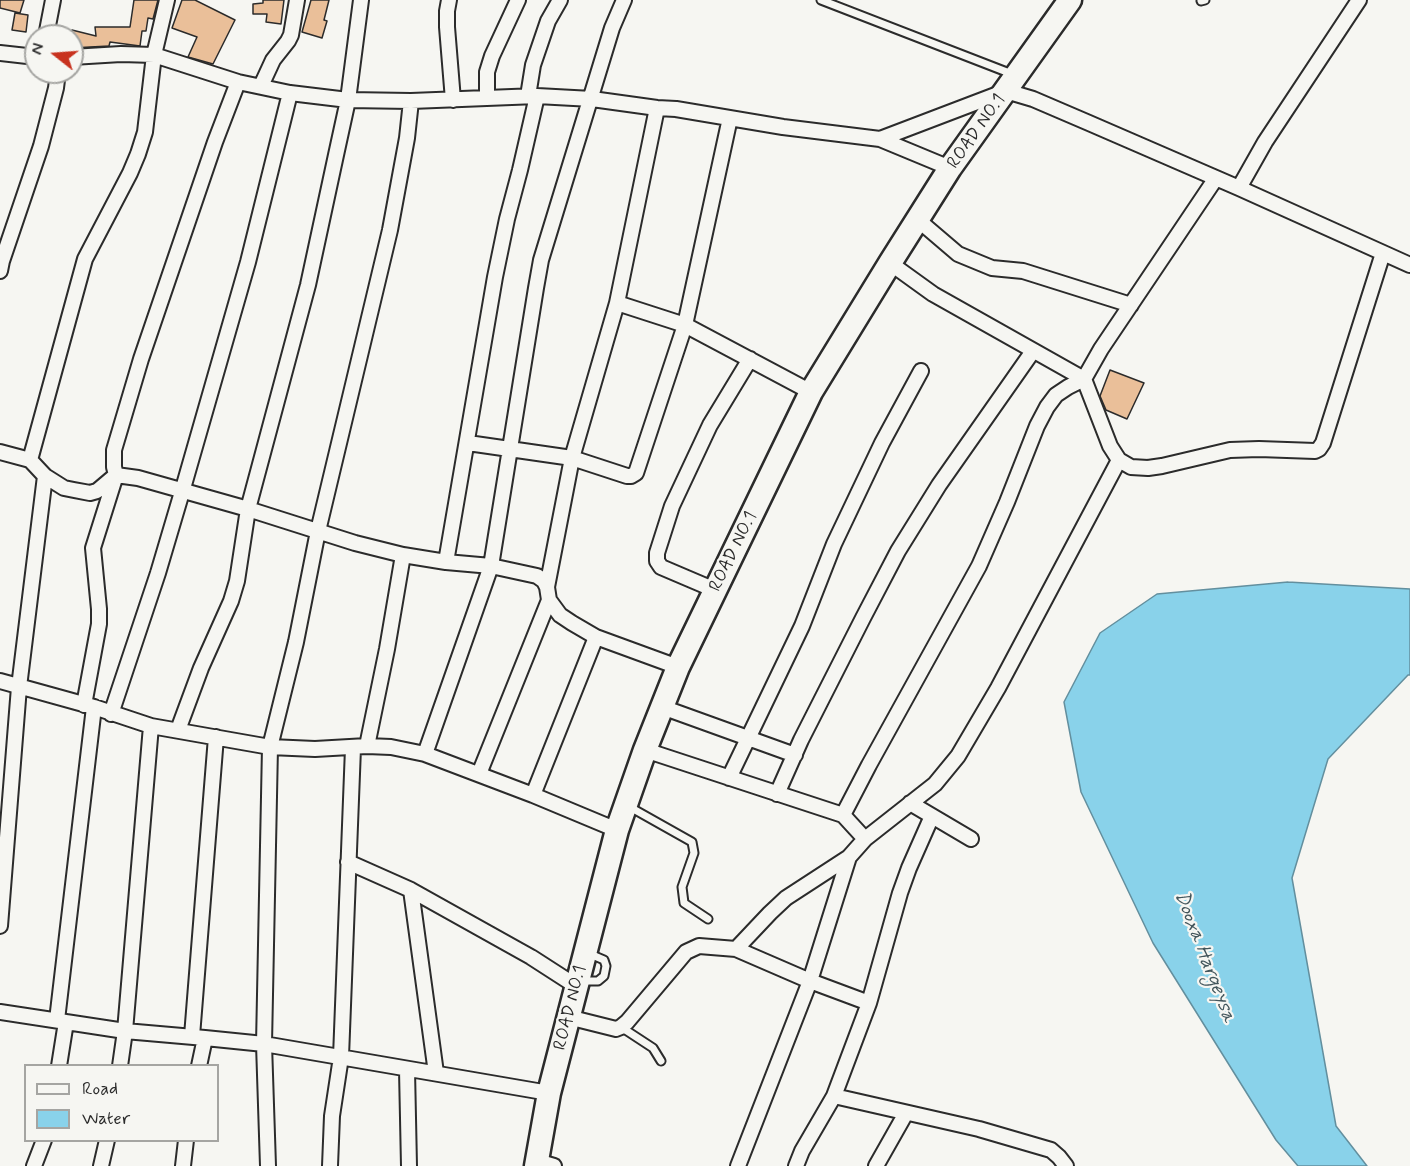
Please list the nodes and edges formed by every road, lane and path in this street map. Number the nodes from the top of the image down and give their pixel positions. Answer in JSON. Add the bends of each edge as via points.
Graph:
{"nodes":[{"id":1,"x":53,"y":0,"type":"edge"},
{"id":2,"x":167,"y":0,"type":"edge"},
{"id":3,"x":297,"y":0,"type":"edge"},
{"id":4,"x":361,"y":0,"type":"edge"},
{"id":5,"x":449,"y":0,"type":"edge"},
{"id":6,"x":518,"y":0,"type":"edge"},
{"id":7,"x":560,"y":0,"type":"edge"},
{"id":8,"x":624,"y":0,"type":"edge"},
{"id":9,"x":821,"y":0,"type":"edge"},
{"id":10,"x":1070,"y":0,"type":"edge"},
{"id":11,"x":1359,"y":0,"type":"edge"},
{"id":12,"x":837,"y":3,"type":"edge"},
{"id":13,"x":48,"y":24,"type":"edge"},
{"id":14,"x":0,"y":53,"type":"edge"},
{"id":15,"x":153,"y":55,"type":"junction"},
{"id":16,"x":24,"y":56,"type":"edge"},
{"id":17,"x":84,"y":56,"type":"edge"},
{"id":18,"x":238,"y":82,"type":"junction"},
{"id":19,"x":1011,"y":83,"type":"junction"},
{"id":20,"x":56,"y":84,"type":"edge"},
{"id":21,"x":261,"y":86,"type":"junction"},
{"id":22,"x":290,"y":93,"type":"junction"},
{"id":23,"x":533,"y":96,"type":"junction"},
{"id":24,"x":486,"y":98,"type":"junction"},
{"id":25,"x":592,"y":99,"type":"junction"},
{"id":26,"x":348,"y":100,"type":"junction"},
{"id":27,"x":453,"y":100,"type":"junction"},
{"id":28,"x":411,"y":101,"type":"junction"},
{"id":29,"x":657,"y":108,"type":"junction"},
{"id":30,"x":730,"y":118,"type":"junction"},
{"id":31,"x":880,"y":139,"type":"junction"},
{"id":32,"x":950,"y":168,"type":"junction"},
{"id":33,"x":1216,"y":178,"type":"junction"},
{"id":34,"x":1239,"y":188,"type":"junction"},
{"id":35,"x":917,"y":219,"type":"junction"},
{"id":36,"x":1383,"y":254,"type":"junction"},
{"id":37,"x":890,"y":263,"type":"junction"},
{"id":38,"x":1410,"y":265,"type":"edge"},
{"id":39,"x":0,"y":271,"type":"edge"},
{"id":40,"x":617,"y":303,"type":"junction"},
{"id":41,"x":1131,"y":305,"type":"junction"},
{"id":42,"x":685,"y":325,"type":"junction"},
{"id":43,"x":1033,"y":351,"type":"junction"},
{"id":44,"x":750,"y":359,"type":"junction"},
{"id":45,"x":921,"y":370,"type":"dead end"},
{"id":46,"x":1084,"y":379,"type":"junction"},
{"id":47,"x":811,"y":392,"type":"junction"},
{"id":48,"x":468,"y":443,"type":"junction"},
{"id":49,"x":509,"y":449,"type":"junction"},
{"id":50,"x":0,"y":452,"type":"edge"},
{"id":51,"x":572,"y":458,"type":"junction"},
{"id":52,"x":30,"y":460,"type":"junction"},
{"id":53,"x":1119,"y":460,"type":"junction"},
{"id":54,"x":116,"y":475,"type":"junction"},
{"id":55,"x":45,"y":476,"type":"junction"},
{"id":56,"x":182,"y":492,"type":"junction"},
{"id":57,"x":248,"y":509,"type":"junction"},
{"id":58,"x":318,"y":531,"type":"junction"},
{"id":59,"x":403,"y":555,"type":"junction"},
{"id":60,"x":446,"y":562,"type":"junction"},
{"id":61,"x":491,"y":566,"type":"junction"},
{"id":62,"x":715,"y":590,"type":"junction"},
{"id":63,"x":548,"y":593,"type":"junction"},
{"id":64,"x":596,"y":637,"type":"junction"},
{"id":65,"x":678,"y":668,"type":"junction"},
{"id":66,"x":0,"y":681,"type":"edge"},
{"id":67,"x":19,"y":687,"type":"junction"},
{"id":68,"x":89,"y":706,"type":"junction"},
{"id":69,"x":662,"y":706,"type":"junction"},
{"id":70,"x":111,"y":714,"type":"junction"},
{"id":71,"x":151,"y":726,"type":"junction"},
{"id":72,"x":178,"y":730,"type":"junction"},
{"id":73,"x":216,"y":737,"type":"junction"},
{"id":74,"x":748,"y":737,"type":"junction"},
{"id":75,"x":270,"y":747,"type":"junction"},
{"id":76,"x":360,"y":747,"type":"junction"},
{"id":77,"x":645,"y":750,"type":"junction"},
{"id":78,"x":425,"y":754,"type":"junction"},
{"id":79,"x":795,"y":754,"type":"junction"},
{"id":80,"x":479,"y":774,"type":"junction"},
{"id":81,"x":729,"y":778,"type":"junction"},
{"id":82,"x":777,"y":794,"type":"junction"},
{"id":83,"x":533,"y":795,"type":"junction"},
{"id":84,"x":910,"y":803,"type":"junction"},
{"id":85,"x":626,"y":805,"type":"junction"},
{"id":86,"x":843,"y":815,"type":"junction"},
{"id":87,"x":932,"y":816,"type":"junction"},
{"id":88,"x":616,"y":830,"type":"junction"},
{"id":89,"x":865,"y":839,"type":"junction"},
{"id":90,"x":972,"y":840,"type":"dead end"},
{"id":91,"x":849,"y":856,"type":"junction"},
{"id":92,"x":348,"y":862,"type":"junction"},
{"id":93,"x":411,"y":890,"type":"junction"},
{"id":94,"x":708,"y":919,"type":"dead end"},
{"id":95,"x":0,"y":926,"type":"edge"},
{"id":96,"x":736,"y":949,"type":"junction"},
{"id":97,"x":810,"y":981,"type":"junction"},
{"id":98,"x":577,"y":984,"type":"junction"},
{"id":99,"x":869,"y":1003,"type":"junction"},
{"id":100,"x":0,"y":1012,"type":"edge"},
{"id":101,"x":568,"y":1017,"type":"junction"},
{"id":102,"x":62,"y":1021,"type":"junction"},
{"id":103,"x":621,"y":1027,"type":"junction"},
{"id":104,"x":125,"y":1031,"type":"junction"},
{"id":105,"x":198,"y":1037,"type":"junction"},
{"id":106,"x":264,"y":1044,"type":"junction"},
{"id":107,"x":341,"y":1057,"type":"junction"},
{"id":108,"x":661,"y":1061,"type":"dead end"},
{"id":109,"x":59,"y":1064,"type":"edge"},
{"id":110,"x":120,"y":1064,"type":"edge"},
{"id":111,"x":199,"y":1064,"type":"edge"},
{"id":112,"x":407,"y":1070,"type":"junction"},
{"id":113,"x":436,"y":1073,"type":"junction"},
{"id":114,"x":549,"y":1093,"type":"junction"},
{"id":115,"x":834,"y":1096,"type":"junction"},
{"id":116,"x":906,"y":1113,"type":"junction"},
{"id":117,"x":43,"y":1142,"type":"edge"},
{"id":118,"x":107,"y":1142,"type":"edge"},
{"id":119,"x":186,"y":1142,"type":"edge"},
{"id":120,"x":103,"y":1164,"type":"edge"},
{"id":121,"x":542,"y":1164,"type":"edge"},
{"id":122,"x":34,"y":1166,"type":"edge"},
{"id":123,"x":183,"y":1166,"type":"edge"},
{"id":124,"x":268,"y":1166,"type":"edge"},
{"id":125,"x":330,"y":1166,"type":"edge"},
{"id":126,"x":409,"y":1166,"type":"edge"},
{"id":127,"x":738,"y":1166,"type":"edge"},
{"id":128,"x":796,"y":1166,"type":"edge"},
{"id":129,"x":876,"y":1166,"type":"edge"},
{"id":130,"x":1066,"y":1166,"type":"edge"}],
"edges":[{"from":1,"to":13,"type":"street"},
{"from":2,"to":15,"type":"street"},
{"from":3,"to":21,"type":"street","via":[[291,35]]},
{"from":4,"to":26,"type":"street"},
{"from":5,"to":27,"type":"street","via":[[447,27]]},
{"from":6,"to":24,"type":"street","via":[[492,56]]},
{"from":7,"to":23,"type":"street","via":[[548,21],[533,65]]},
{"from":8,"to":25,"type":"street"},
{"from":9,"to":12,"type":"lane"},
{"from":10,"to":19,"type":"highway","name":"ROAD NO.1"},
{"from":11,"to":34,"type":"street"},
{"from":12,"to":19,"type":"lane"},
{"from":14,"to":16,"type":"street"},
{"from":15,"to":17,"type":"street"},
{"from":15,"to":18,"type":"street"},
{"from":15,"to":52,"type":"street","via":[[145,132],[130,173],[85,259]]},
{"from":18,"to":21,"type":"street"},
{"from":18,"to":54,"type":"street","via":[[141,359],[114,450]]},
{"from":19,"to":31,"type":"street"},
{"from":19,"to":32,"type":"highway","name":"ROAD NO.1"},
{"from":19,"to":33,"type":"street","via":[[1042,103]]},
{"from":20,"to":39,"type":"street","via":[[41,146]]},
{"from":21,"to":22,"type":"street"},
{"from":22,"to":26,"type":"street"},
{"from":22,"to":56,"type":"street","via":[[248,262]]},
{"from":23,"to":24,"type":"street"},
{"from":23,"to":25,"type":"street"},
{"from":23,"to":48,"type":"street","via":[[495,278]]},
{"from":24,"to":27,"type":"street"},
{"from":25,"to":29,"type":"street"},
{"from":25,"to":49,"type":"street","via":[[541,260]]},
{"from":26,"to":28,"type":"street"},
{"from":26,"to":57,"type":"street","via":[[308,285]]},
{"from":27,"to":28,"type":"street"},
{"from":28,"to":58,"type":"street","via":[[390,230]]},
{"from":29,"to":30,"type":"street"},
{"from":29,"to":40,"type":"street"},
{"from":30,"to":31,"type":"street"},
{"from":30,"to":42,"type":"street"},
{"from":31,"to":32,"type":"street"},
{"from":32,"to":35,"type":"highway","name":"ROAD NO.1"},
{"from":33,"to":34,"type":"street"},
{"from":33,"to":41,"type":"street"},
{"from":34,"to":36,"type":"street"},
{"from":35,"to":37,"type":"highway","name":"ROAD NO.1"},
{"from":35,"to":41,"type":"street","via":[[958,254],[992,268],[1023,271]]},
{"from":36,"to":38,"type":"street"},
{"from":36,"to":53,"type":"street","via":[[1319,449],[1230,450],[1148,468],[1131,467]]},
{"from":37,"to":43,"type":"street","via":[[933,294]]},
{"from":37,"to":47,"type":"highway","name":"ROAD NO.1"},
{"from":40,"to":42,"type":"street"},
{"from":40,"to":51,"type":"street"},
{"from":41,"to":46,"type":"street"},
{"from":42,"to":44,"type":"street"},
{"from":42,"to":51,"type":"street","via":[[636,473],[627,476]]},
{"from":43,"to":46,"type":"street"},
{"from":43,"to":79,"type":"street","via":[[898,551]]},
{"from":44,"to":47,"type":"street"},
{"from":44,"to":62,"type":"street","via":[[705,435],[672,506],[657,553],[661,567]]},
{"from":45,"to":74,"type":"street","via":[[834,544],[802,626]]},
{"from":46,"to":53,"type":"street"},
{"from":46,"to":86,"type":"street","via":[[1056,395],[1047,407],[979,566]]},
{"from":47,"to":62,"type":"highway","name":"ROAD NO.1"},
{"from":48,"to":49,"type":"street"},
{"from":48,"to":60,"type":"street"},
{"from":49,"to":51,"type":"street"},
{"from":49,"to":61,"type":"street"},
{"from":50,"to":52,"type":"street"},
{"from":51,"to":63,"type":"street"},
{"from":52,"to":55,"type":"street"},
{"from":53,"to":84,"type":"street","via":[[958,756],[935,783]]},
{"from":54,"to":55,"type":"street","via":[[90,493],[64,488]]},
{"from":54,"to":56,"type":"street"},
{"from":54,"to":68,"type":"street","via":[[93,548],[99,624]]},
{"from":55,"to":67,"type":"street"},
{"from":56,"to":57,"type":"street"},
{"from":56,"to":70,"type":"street"},
{"from":57,"to":58,"type":"street"},
{"from":57,"to":72,"type":"street","via":[[231,601]]},
{"from":58,"to":59,"type":"street"},
{"from":58,"to":75,"type":"street"},
{"from":59,"to":60,"type":"street"},
{"from":59,"to":76,"type":"street","via":[[387,649]]},
{"from":60,"to":61,"type":"street"},
{"from":61,"to":63,"type":"street","via":[[537,576]]},
{"from":61,"to":78,"type":"street"},
{"from":62,"to":65,"type":"highway","name":"ROAD NO.1"},
{"from":63,"to":64,"type":"street","via":[[560,615]]},
{"from":63,"to":80,"type":"street"},
{"from":64,"to":65,"type":"street"},
{"from":64,"to":83,"type":"street"},
{"from":65,"to":69,"type":"highway","name":"ROAD NO.1"},
{"from":66,"to":67,"type":"street"},
{"from":67,"to":68,"type":"street"},
{"from":67,"to":95,"type":"street"},
{"from":68,"to":70,"type":"street"},
{"from":68,"to":102,"type":"street"},
{"from":69,"to":74,"type":"street"},
{"from":69,"to":77,"type":"highway","name":"ROAD NO.1"},
{"from":70,"to":71,"type":"street"},
{"from":71,"to":72,"type":"street"},
{"from":71,"to":104,"type":"street"},
{"from":72,"to":73,"type":"street"},
{"from":73,"to":75,"type":"street"},
{"from":73,"to":105,"type":"street"},
{"from":74,"to":79,"type":"street"},
{"from":74,"to":81,"type":"street"},
{"from":75,"to":76,"type":"street"},
{"from":75,"to":106,"type":"street"},
{"from":76,"to":78,"type":"street","via":[[391,747]]},
{"from":76,"to":92,"type":"street"},
{"from":77,"to":81,"type":"street"},
{"from":77,"to":85,"type":"highway","name":"ROAD NO.1"},
{"from":78,"to":80,"type":"street"},
{"from":79,"to":82,"type":"street"},
{"from":80,"to":83,"type":"street"},
{"from":81,"to":82,"type":"street"},
{"from":82,"to":86,"type":"street"},
{"from":83,"to":88,"type":"street"},
{"from":84,"to":87,"type":"street"},
{"from":84,"to":89,"type":"street"},
{"from":85,"to":88,"type":"highway","name":"ROAD NO.1"},
{"from":85,"to":94,"type":"lane","via":[[692,842],[694,853],[682,887],[684,903]]},
{"from":86,"to":89,"type":"street"},
{"from":87,"to":90,"type":"street"},
{"from":87,"to":99,"type":"street","via":[[900,892]]},
{"from":88,"to":98,"type":"highway","name":"ROAD NO.1"},
{"from":89,"to":91,"type":"street"},
{"from":91,"to":96,"type":"street","via":[[786,898]]},
{"from":91,"to":97,"type":"street"},
{"from":92,"to":93,"type":"street"},
{"from":92,"to":107,"type":"street"},
{"from":93,"to":98,"type":"street"},
{"from":93,"to":113,"type":"street"},
{"from":96,"to":97,"type":"street"},
{"from":96,"to":103,"type":"street","via":[[699,946],[686,952]]},
{"from":97,"to":99,"type":"street"},
{"from":97,"to":127,"type":"street"},
{"from":98,"to":101,"type":"highway","name":"ROAD NO.1"},
{"from":99,"to":115,"type":"street"},
{"from":100,"to":102,"type":"street"},
{"from":101,"to":103,"type":"street"},
{"from":101,"to":114,"type":"highway","name":"ROAD NO.1"},
{"from":102,"to":104,"type":"street"},
{"from":102,"to":109,"type":"street"},
{"from":103,"to":108,"type":"lane","via":[[653,1048]]},
{"from":104,"to":105,"type":"street"},
{"from":104,"to":110,"type":"street"},
{"from":105,"to":106,"type":"street"},
{"from":105,"to":111,"type":"street"},
{"from":106,"to":107,"type":"street"},
{"from":106,"to":124,"type":"street"},
{"from":107,"to":112,"type":"street"},
{"from":107,"to":125,"type":"street","via":[[332,1116]]},
{"from":112,"to":113,"type":"street"},
{"from":112,"to":126,"type":"street"},
{"from":113,"to":114,"type":"street"},
{"from":114,"to":121,"type":"highway","name":"ROAD NO.1"},
{"from":115,"to":116,"type":"street"},
{"from":115,"to":128,"type":"street"},
{"from":116,"to":129,"type":"street"},
{"from":116,"to":130,"type":"street","via":[[1051,1150]]},
{"from":117,"to":122,"type":"street"},
{"from":118,"to":120,"type":"street"},
{"from":119,"to":123,"type":"street"}]}
